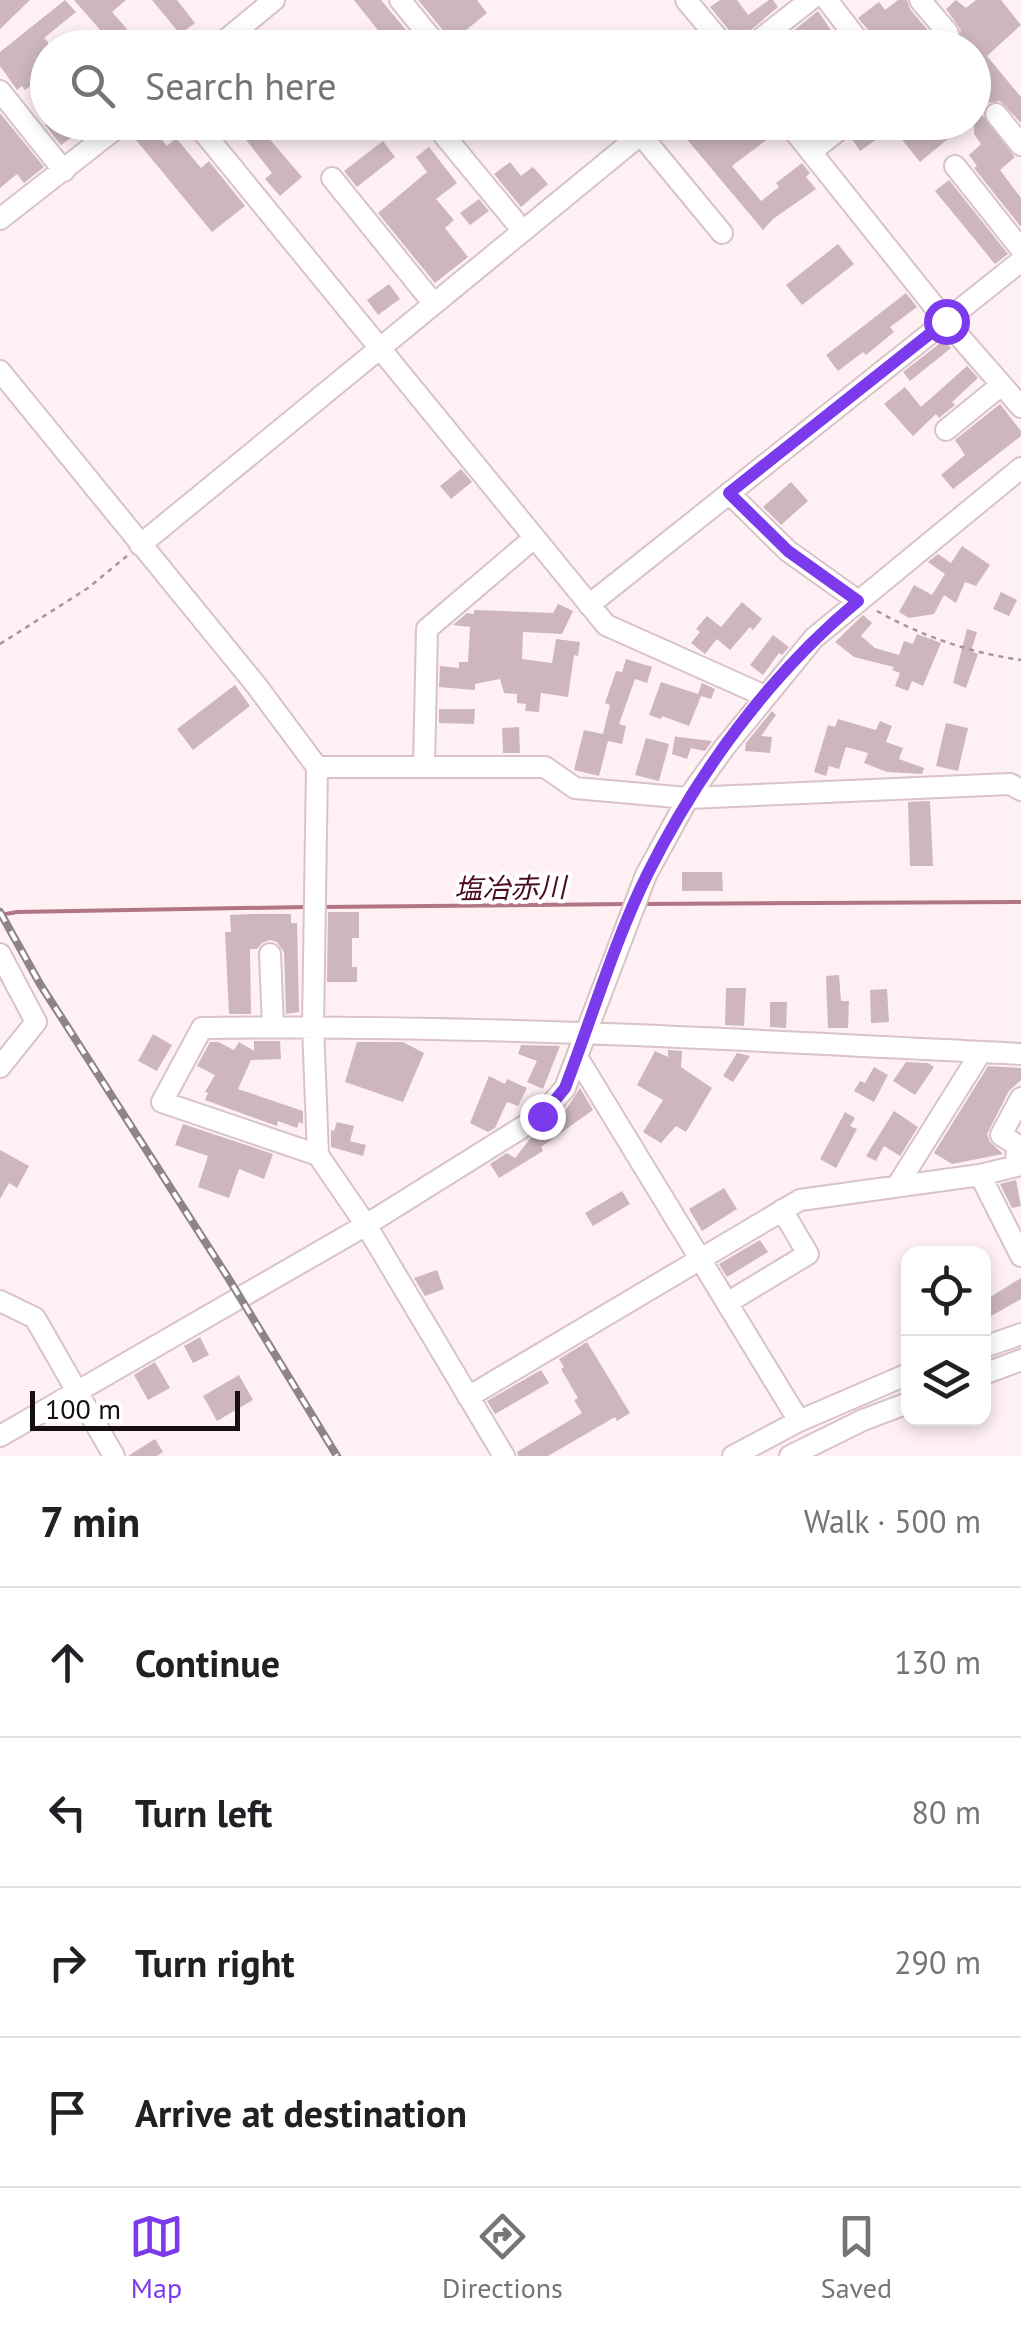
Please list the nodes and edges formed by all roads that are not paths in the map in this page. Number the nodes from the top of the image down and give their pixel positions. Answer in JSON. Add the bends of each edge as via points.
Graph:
{"nodes":[{"id":1,"x":273,"y":0,"type":"edge"},
{"id":2,"x":400,"y":0,"type":"edge"},
{"id":3,"x":686,"y":0,"type":"edge"},
{"id":4,"x":810,"y":0,"type":"edge"},
{"id":5,"x":827,"y":0,"type":"edge"},
{"id":6,"x":920,"y":0,"type":"edge"},
{"id":7,"x":237,"y":30,"type":"edge"},
{"id":8,"x":425,"y":30,"type":"edge"},
{"id":9,"x":711,"y":30,"type":"edge"},
{"id":10,"x":772,"y":30,"type":"edge"},
{"id":11,"x":850,"y":30,"type":"edge"},
{"id":12,"x":945,"y":30,"type":"edge"},
{"id":13,"x":0,"y":91,"type":"edge"},
{"id":14,"x":996,"y":114,"type":"dead end"},
{"id":15,"x":30,"y":128,"type":"edge"},
{"id":16,"x":40,"y":140,"type":"edge"},
{"id":17,"x":102,"y":140,"type":"edge"},
{"id":18,"x":210,"y":140,"type":"edge"},
{"id":19,"x":448,"y":140,"type":"edge"},
{"id":20,"x":634,"y":140,"type":"edge"},
{"id":21,"x":657,"y":140,"type":"edge"},
{"id":22,"x":801,"y":140,"type":"edge"},
{"id":23,"x":826,"y":140,"type":"edge"},
{"id":24,"x":1021,"y":145,"type":"edge"},
{"id":25,"x":811,"y":152,"type":"junction"},
{"id":26,"x":955,"y":166,"type":"dead end"},
{"id":27,"x":64,"y":170,"type":"junction"},
{"id":28,"x":332,"y":178,"type":"dead end"},
{"id":29,"x":0,"y":220,"type":"edge"},
{"id":30,"x":523,"y":231,"type":"junction"},
{"id":31,"x":722,"y":233,"type":"dead end"},
{"id":32,"x":1021,"y":249,"type":"edge"},
{"id":33,"x":1021,"y":261,"type":"edge"},
{"id":34,"x":434,"y":304,"type":"junction"},
{"id":35,"x":946,"y":321,"type":"junction"},
{"id":36,"x":378,"y":349,"type":"junction"},
{"id":37,"x":0,"y":371,"type":"edge"},
{"id":38,"x":1000,"y":386,"type":"junction"},
{"id":39,"x":1021,"y":408,"type":"edge"},
{"id":40,"x":946,"y":430,"type":"dead end"},
{"id":41,"x":1021,"y":468,"type":"edge"},
{"id":42,"x":729,"y":493,"type":"junction"},
{"id":43,"x":534,"y":538,"type":"junction"},
{"id":44,"x":140,"y":545,"type":"junction"},
{"id":45,"x":858,"y":601,"type":"junction"},
{"id":46,"x":588,"y":605,"type":"junction"},
{"id":47,"x":765,"y":696,"type":"junction"},
{"id":48,"x":317,"y":767,"type":"junction"},
{"id":49,"x":424,"y":767,"type":"junction"},
{"id":50,"x":1021,"y":790,"type":"edge"},
{"id":51,"x":688,"y":798,"type":"junction"},
{"id":52,"x":0,"y":954,"type":"edge"},
{"id":53,"x":270,"y":954,"type":"dead end"},
{"id":54,"x":313,"y":1026,"type":"junction"},
{"id":55,"x":273,"y":1027,"type":"junction"},
{"id":56,"x":587,"y":1032,"type":"junction"},
{"id":57,"x":980,"y":1052,"type":"junction"},
{"id":58,"x":1021,"y":1054,"type":"edge"},
{"id":59,"x":577,"y":1057,"type":"junction"},
{"id":60,"x":0,"y":1067,"type":"edge"},
{"id":61,"x":1021,"y":1098,"type":"edge"},
{"id":62,"x":318,"y":1155,"type":"junction"},
{"id":63,"x":1019,"y":1166,"type":"edge"},
{"id":64,"x":980,"y":1175,"type":"junction"},
{"id":65,"x":897,"y":1186,"type":"junction"},
{"id":66,"x":782,"y":1210,"type":"junction"},
{"id":67,"x":366,"y":1225,"type":"junction"},
{"id":68,"x":1021,"y":1256,"type":"edge"},
{"id":69,"x":700,"y":1259,"type":"junction"},
{"id":70,"x":0,"y":1301,"type":"edge"},
{"id":71,"x":727,"y":1303,"type":"junction"},
{"id":72,"x":1021,"y":1334,"type":"edge"},
{"id":73,"x":991,"y":1345,"type":"edge"},
{"id":74,"x":1021,"y":1360,"type":"edge"},
{"id":75,"x":991,"y":1371,"type":"edge"},
{"id":76,"x":901,"y":1377,"type":"edge"},
{"id":77,"x":78,"y":1392,"type":"junction"},
{"id":78,"x":468,"y":1397,"type":"junction"},
{"id":79,"x":901,"y":1405,"type":"edge"},
{"id":80,"x":798,"y":1421,"type":"junction"},
{"id":81,"x":0,"y":1436,"type":"edge"},
{"id":82,"x":114,"y":1456,"type":"edge"},
{"id":83,"x":504,"y":1456,"type":"edge"},
{"id":84,"x":732,"y":1456,"type":"edge"},
{"id":85,"x":790,"y":1456,"type":"edge"}],
"edges":[{"from":1,"to":7,"type":"street"},
{"from":2,"to":8,"type":"street"},
{"from":3,"to":9,"type":"street"},
{"from":4,"to":10,"type":"street"},
{"from":5,"to":11,"type":"street"},
{"from":6,"to":12,"type":"street"},
{"from":13,"to":15,"type":"street"},
{"from":14,"to":24,"type":"street"},
{"from":16,"to":27,"type":"street"},
{"from":17,"to":27,"type":"street"},
{"from":18,"to":36,"type":"street"},
{"from":19,"to":30,"type":"street"},
{"from":20,"to":30,"type":"street"},
{"from":21,"to":31,"type":"street"},
{"from":22,"to":25,"type":"street"},
{"from":23,"to":25,"type":"street"},
{"from":25,"to":35,"type":"street"},
{"from":26,"to":32,"type":"street"},
{"from":27,"to":29,"type":"street"},
{"from":28,"to":34,"type":"street"},
{"from":30,"to":34,"type":"street"},
{"from":33,"to":35,"type":"street"},
{"from":34,"to":36,"type":"street"},
{"from":35,"to":38,"type":"street"},
{"from":35,"to":42,"type":"street"},
{"from":36,"to":43,"type":"street"},
{"from":36,"to":44,"type":"street"},
{"from":37,"to":44,"type":"street"},
{"from":38,"to":39,"type":"street"},
{"from":38,"to":40,"type":"street"},
{"from":41,"to":45,"type":"street"},
{"from":42,"to":45,"type":"street","via":[[788,551]]},
{"from":42,"to":46,"type":"street"},
{"from":43,"to":46,"type":"street"},
{"from":43,"to":49,"type":"street","via":[[427,629]]},
{"from":44,"to":48,"type":"street"},
{"from":45,"to":47,"type":"street","via":[[814,638]]},
{"from":46,"to":47,"type":"street","via":[[606,625]]},
{"from":47,"to":51,"type":"street"},
{"from":48,"to":49,"type":"street"},
{"from":48,"to":54,"type":"street"},
{"from":49,"to":51,"type":"street","via":[[545,767],[575,788]]},
{"from":50,"to":51,"type":"street","via":[[1010,784]]},
{"from":51,"to":56,"type":"street","via":[[646,876]]},
{"from":52,"to":60,"type":"street","via":[[36,1022]]},
{"from":53,"to":55,"type":"street"},
{"from":54,"to":55,"type":"street"},
{"from":54,"to":56,"type":"street"},
{"from":54,"to":62,"type":"street"},
{"from":55,"to":62,"type":"street","via":[[202,1028],[162,1102]]},
{"from":56,"to":57,"type":"street"},
{"from":56,"to":59,"type":"street"},
{"from":57,"to":58,"type":"street"},
{"from":57,"to":65,"type":"street"},
{"from":59,"to":67,"type":"street","via":[[565,1088],[542,1116]]},
{"from":59,"to":69,"type":"street"},
{"from":61,"to":63,"type":"street","via":[[1001,1135],[1017,1145]]},
{"from":62,"to":67,"type":"street"},
{"from":63,"to":64,"type":"street"},
{"from":64,"to":65,"type":"street"},
{"from":64,"to":68,"type":"street"},
{"from":65,"to":66,"type":"street","via":[[800,1200]]},
{"from":66,"to":69,"type":"street"},
{"from":66,"to":71,"type":"street","via":[[808,1254]]},
{"from":67,"to":77,"type":"street"},
{"from":67,"to":78,"type":"street"},
{"from":69,"to":71,"type":"street"},
{"from":69,"to":78,"type":"street"},
{"from":70,"to":77,"type":"street","via":[[35,1318]]},
{"from":71,"to":80,"type":"street"},
{"from":72,"to":73,"type":"street"},
{"from":74,"to":75,"type":"street"},
{"from":76,"to":80,"type":"street"},
{"from":77,"to":81,"type":"street"},
{"from":77,"to":82,"type":"street"},
{"from":78,"to":83,"type":"street"},
{"from":79,"to":85,"type":"street"},
{"from":80,"to":84,"type":"street"}]}
